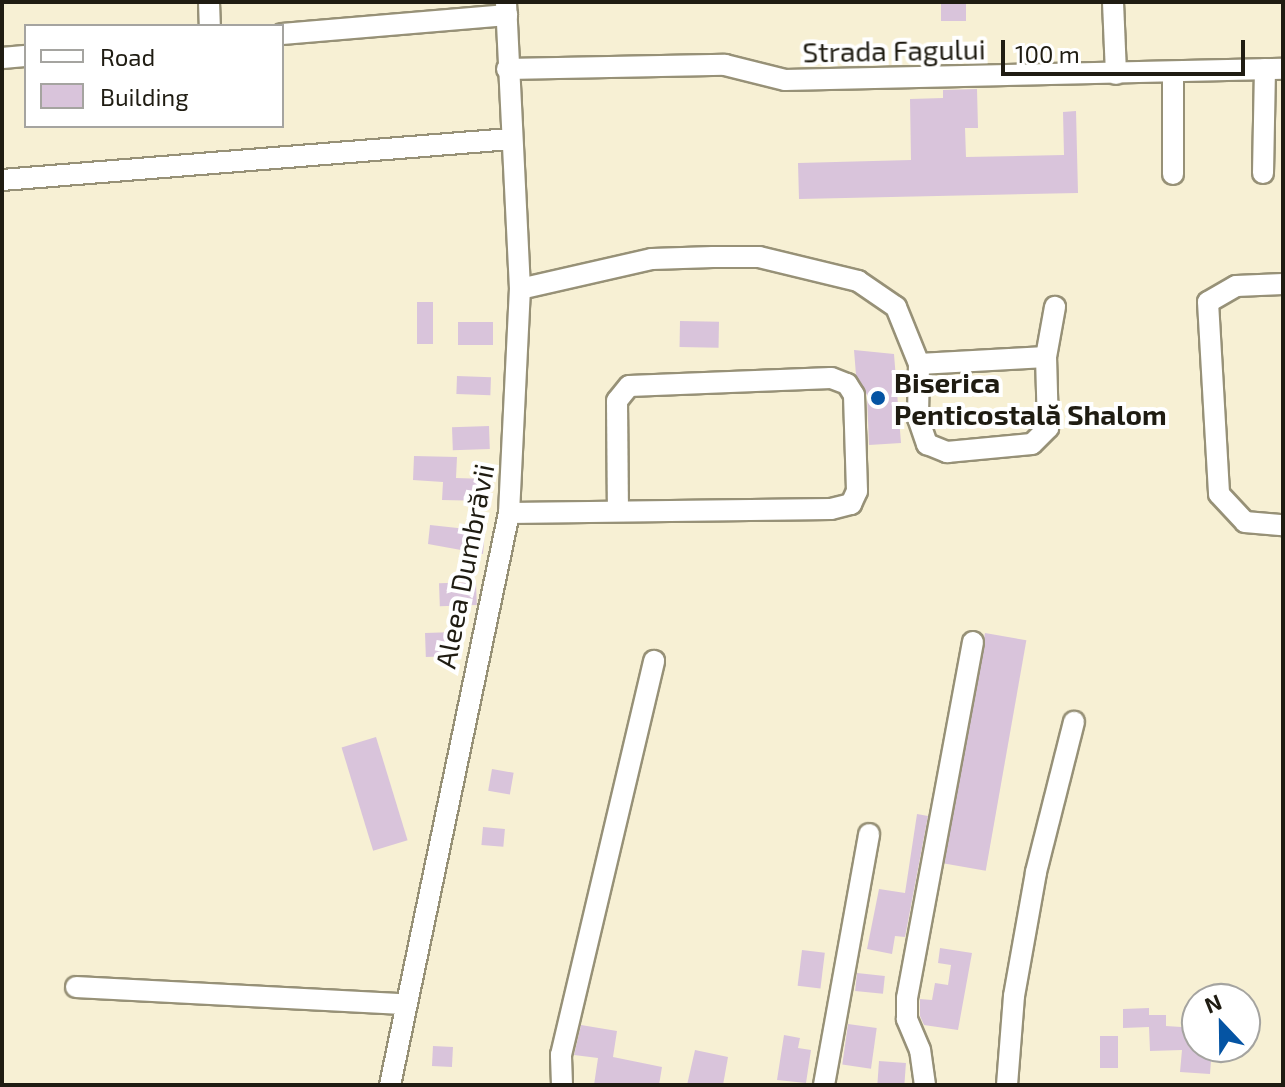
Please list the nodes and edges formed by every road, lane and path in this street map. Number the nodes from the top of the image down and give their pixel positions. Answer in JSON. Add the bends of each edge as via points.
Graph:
{"nodes":[{"id":1,"x":209,"y":2,"type":"edge"},
{"id":2,"x":1113,"y":2,"type":"edge"},
{"id":3,"x":506,"y":9,"type":"edge"},
{"id":4,"x":210,"y":24,"type":"edge"},
{"id":5,"x":284,"y":34,"type":"edge"},
{"id":6,"x":24,"y":56,"type":"edge"},
{"id":7,"x":2,"y":58,"type":"edge"},
{"id":8,"x":507,"y":69,"type":"junction"},
{"id":9,"x":1274,"y":69,"type":"edge"},
{"id":10,"x":1173,"y":72,"type":"junction"},
{"id":11,"x":1116,"y":74,"type":"junction"},
{"id":12,"x":510,"y":139,"type":"junction"},
{"id":13,"x":1263,"y":173,"type":"dead end"},
{"id":14,"x":1173,"y":174,"type":"dead end"},
{"id":15,"x":2,"y":180,"type":"edge"},
{"id":16,"x":1283,"y":284,"type":"edge"},
{"id":17,"x":520,"y":289,"type":"junction"},
{"id":18,"x":1055,"y":307,"type":"dead end"},
{"id":19,"x":1046,"y":357,"type":"junction"},
{"id":20,"x":919,"y":364,"type":"junction"},
{"id":21,"x":618,"y":511,"type":"junction"},
{"id":22,"x":509,"y":513,"type":"junction"},
{"id":23,"x":1283,"y":525,"type":"edge"},
{"id":24,"x":973,"y":642,"type":"dead end"},
{"id":25,"x":654,"y":661,"type":"dead end"},
{"id":26,"x":1074,"y":722,"type":"dead end"},
{"id":27,"x":869,"y":834,"type":"dead end"},
{"id":28,"x":76,"y":987,"type":"dead end"},
{"id":29,"x":403,"y":1004,"type":"junction"},
{"id":30,"x":390,"y":1085,"type":"edge"},
{"id":31,"x":562,"y":1085,"type":"edge"},
{"id":32,"x":824,"y":1085,"type":"edge"},
{"id":33,"x":925,"y":1085,"type":"edge"},
{"id":34,"x":1007,"y":1085,"type":"edge"}],
"edges":[{"from":1,"to":4,"type":"street"},
{"from":2,"to":11,"type":"street"},
{"from":3,"to":5,"type":"street"},
{"from":3,"to":8,"type":"street","name":"Aleea Dumbrăvii"},
{"from":6,"to":7,"type":"street"},
{"from":8,"to":11,"type":"street","name":"Strada Fagului","via":[[725,65],[785,80]]},
{"from":8,"to":12,"type":"street","name":"Aleea Dumbrăvii"},
{"from":9,"to":10,"type":"street","name":"Strada Fagului"},
{"from":9,"to":13,"type":"street"},
{"from":10,"to":11,"type":"street","name":"Strada Fagului"},
{"from":10,"to":14,"type":"street"},
{"from":12,"to":15,"type":"street"},
{"from":12,"to":17,"type":"street","name":"Aleea Dumbrăvii"},
{"from":16,"to":23,"type":"street","via":[[1236,286],[1208,302],[1219,494],[1245,522]]},
{"from":17,"to":20,"type":"street","via":[[652,259],[759,257],[805,265],[858,281],[896,307]]},
{"from":17,"to":22,"type":"street","name":"Aleea Dumbrăvii"},
{"from":18,"to":19,"type":"street"},
{"from":19,"to":20,"type":"street"},
{"from":19,"to":20,"type":"street","via":[[1048,428],[1032,444],[947,452],[927,444],[918,418]]},
{"from":21,"to":21,"type":"street","via":[[831,509],[851,504],[857,491],[854,395],[847,384],[831,378],[629,386],[617,401]]},
{"from":21,"to":22,"type":"street"},
{"from":22,"to":29,"type":"street","name":"Aleea Dumbrăvii"},
{"from":24,"to":33,"type":"street","via":[[907,998],[907,1019],[920,1050]]},
{"from":25,"to":31,"type":"street","via":[[561,1055]]},
{"from":26,"to":34,"type":"street","via":[[1036,872],[1014,996]]},
{"from":27,"to":32,"type":"street"},
{"from":28,"to":29,"type":"street"},
{"from":29,"to":30,"type":"street","name":"Aleea Dumbrăvii"}]}
